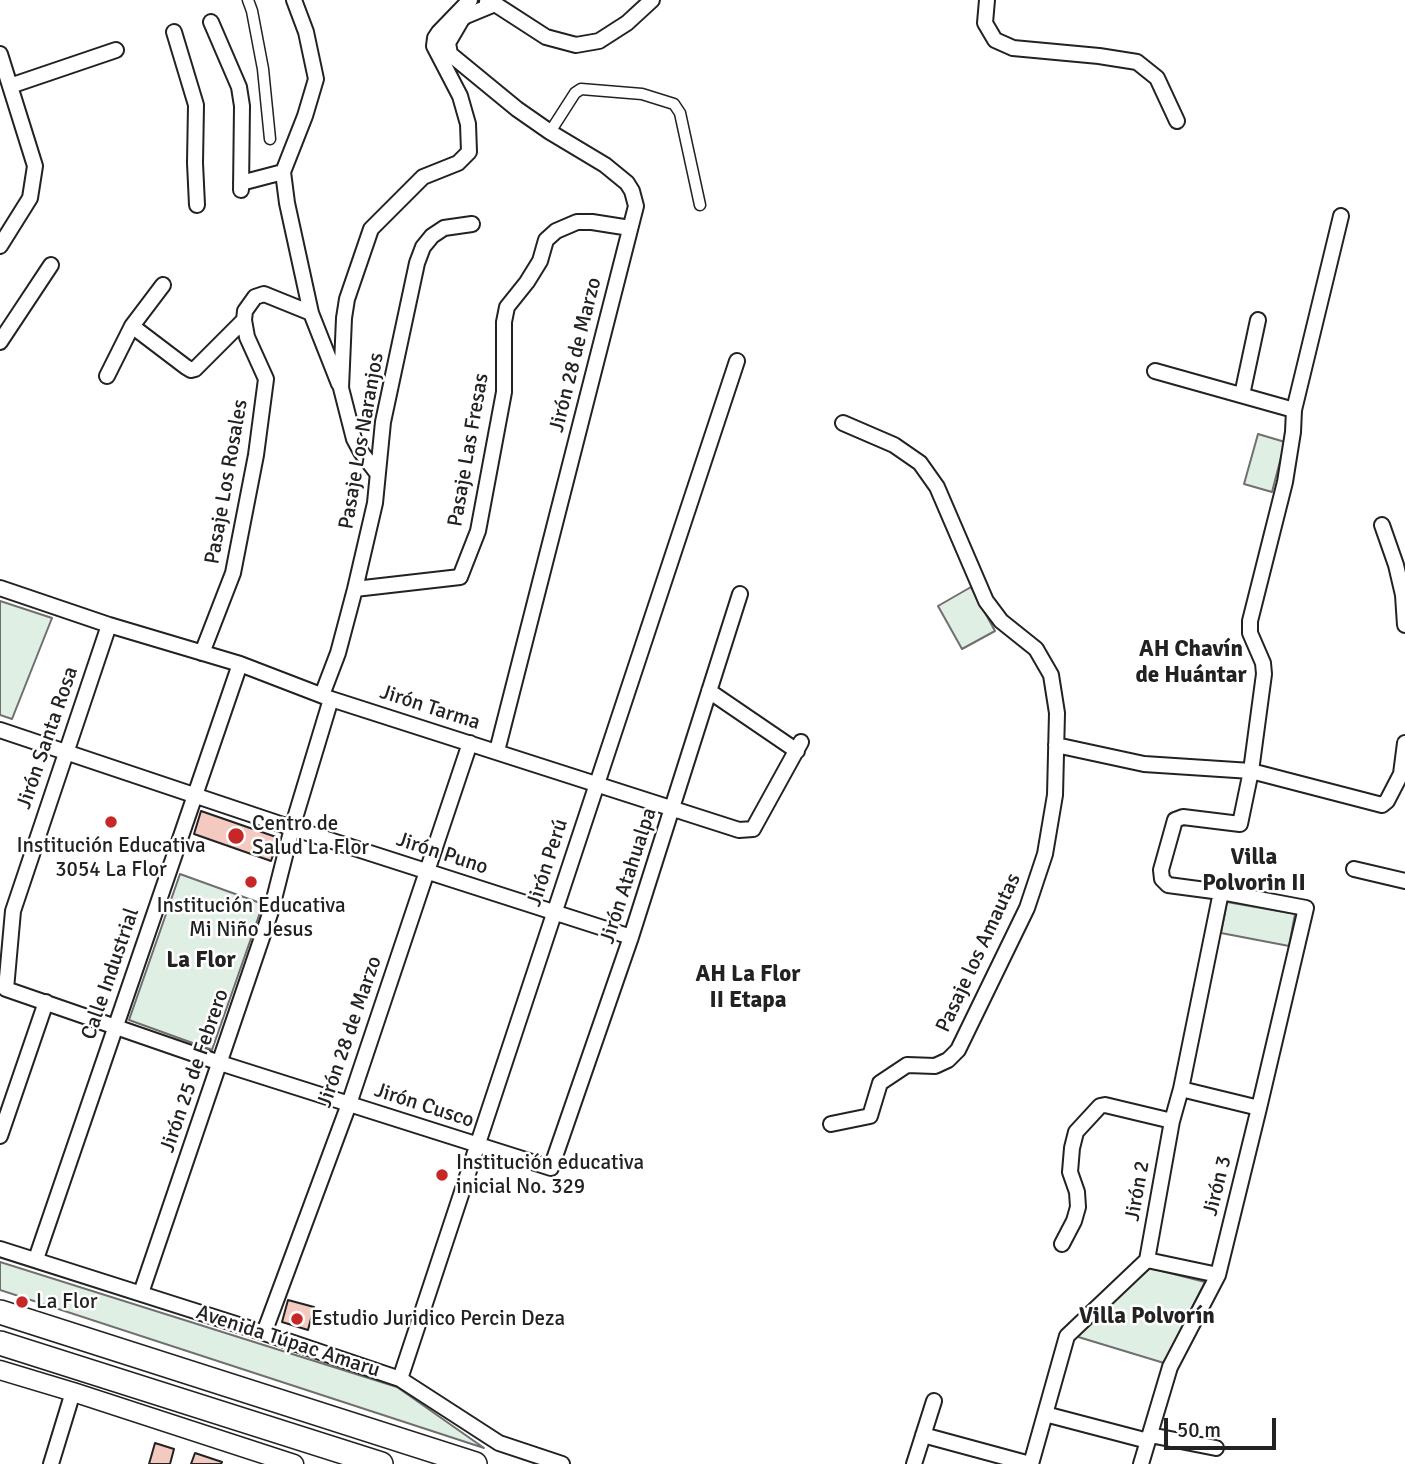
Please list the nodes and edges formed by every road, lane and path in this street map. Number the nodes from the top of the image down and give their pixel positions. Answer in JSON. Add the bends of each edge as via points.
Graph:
{"nodes":[{"id":1,"x":248,"y":0,"type":"edge"},
{"id":2,"x":294,"y":0,"type":"edge"},
{"id":3,"x":470,"y":0,"type":"edge"},
{"id":4,"x":480,"y":0,"type":"edge"},
{"id":5,"x":652,"y":0,"type":"edge"},
{"id":6,"x":987,"y":0,"type":"edge"},
{"id":7,"x":495,"y":4,"type":"junction"},
{"id":8,"x":211,"y":22,"type":"dead end"},
{"id":9,"x":174,"y":32,"type":"dead end"},
{"id":10,"x":116,"y":50,"type":"dead end"},
{"id":11,"x":0,"y":54,"type":"edge"},
{"id":12,"x":10,"y":86,"type":"junction"},
{"id":13,"x":1177,"y":121,"type":"dead end"},
{"id":14,"x":550,"y":132,"type":"junction"},
{"id":15,"x":270,"y":139,"type":"dead end"},
{"id":16,"x":283,"y":172,"type":"junction"},
{"id":17,"x":197,"y":205,"type":"dead end"},
{"id":18,"x":700,"y":205,"type":"dead end"},
{"id":19,"x":1341,"y":216,"type":"dead end"},
{"id":20,"x":472,"y":224,"type":"dead end"},
{"id":21,"x":630,"y":228,"type":"junction"},
{"id":22,"x":0,"y":246,"type":"edge"},
{"id":23,"x":51,"y":265,"type":"dead end"},
{"id":24,"x":163,"y":285,"type":"dead end"},
{"id":25,"x":311,"y":313,"type":"junction"},
{"id":26,"x":244,"y":320,"type":"junction"},
{"id":27,"x":1258,"y":320,"type":"dead end"},
{"id":28,"x":132,"y":326,"type":"junction"},
{"id":29,"x":0,"y":342,"type":"edge"},
{"id":30,"x":737,"y":360,"type":"dead end"},
{"id":31,"x":1155,"y":371,"type":"dead end"},
{"id":32,"x":107,"y":376,"type":"dead end"},
{"id":33,"x":341,"y":388,"type":"junction"},
{"id":34,"x":1242,"y":395,"type":"junction"},
{"id":35,"x":1294,"y":410,"type":"junction"},
{"id":36,"x":843,"y":424,"type":"dead end"},
{"id":37,"x":377,"y":473,"type":"junction"},
{"id":38,"x":1382,"y":525,"type":"dead end"},
{"id":39,"x":0,"y":588,"type":"edge"},
{"id":40,"x":355,"y":589,"type":"junction"},
{"id":41,"x":740,"y":594,"type":"dead end"},
{"id":42,"x":109,"y":625,"type":"junction"},
{"id":43,"x":1405,"y":625,"type":"edge"},
{"id":44,"x":202,"y":653,"type":"junction"},
{"id":45,"x":240,"y":664,"type":"junction"},
{"id":46,"x":709,"y":691,"type":"junction"},
{"id":47,"x":326,"y":697,"type":"junction"},
{"id":48,"x":0,"y":730,"type":"edge"},
{"id":49,"x":470,"y":743,"type":"junction"},
{"id":50,"x":1405,"y":743,"type":"edge"},
{"id":51,"x":1056,"y":744,"type":"junction"},
{"id":52,"x":65,"y":751,"type":"junction"},
{"id":53,"x":497,"y":751,"type":"junction"},
{"id":54,"x":1251,"y":771,"type":"junction"},
{"id":55,"x":597,"y":784,"type":"junction"},
{"id":56,"x":195,"y":794,"type":"junction"},
{"id":57,"x":672,"y":808,"type":"junction"},
{"id":58,"x":292,"y":828,"type":"junction"},
{"id":59,"x":1354,"y":869,"type":"dead end"},
{"id":60,"x":427,"y":871,"type":"junction"},
{"id":61,"x":1405,"y":881,"type":"edge"},
{"id":62,"x":1221,"y":891,"type":"junction"},
{"id":63,"x":6,"y":909,"type":"edge"},
{"id":64,"x":554,"y":913,"type":"junction"},
{"id":65,"x":631,"y":937,"type":"junction"},
{"id":66,"x":6,"y":989,"type":"joint"},
{"id":67,"x":46,"y":1002,"type":"junction"},
{"id":68,"x":115,"y":1026,"type":"junction"},
{"id":69,"x":220,"y":1063,"type":"junction"},
{"id":70,"x":1181,"y":1089,"type":"junction"},
{"id":71,"x":349,"y":1104,"type":"junction"},
{"id":72,"x":1259,"y":1108,"type":"junction"},
{"id":73,"x":1172,"y":1121,"type":"junction"},
{"id":74,"x":831,"y":1124,"type":"dead end"},
{"id":75,"x":0,"y":1136,"type":"edge"},
{"id":76,"x":478,"y":1145,"type":"junction"},
{"id":77,"x":551,"y":1168,"type":"joint"},
{"id":78,"x":1062,"y":1244,"type":"dead end"},
{"id":79,"x":0,"y":1249,"type":"edge"},
{"id":80,"x":36,"y":1259,"type":"junction"},
{"id":81,"x":1146,"y":1260,"type":"junction"},
{"id":82,"x":1218,"y":1275,"type":"junction"},
{"id":83,"x":141,"y":1293,"type":"junction"},
{"id":84,"x":0,"y":1312,"type":"edge"},
{"id":85,"x":264,"y":1333,"type":"junction"},
{"id":86,"x":0,"y":1343,"type":"edge"},
{"id":87,"x":0,"y":1370,"type":"edge"},
{"id":88,"x":400,"y":1380,"type":"junction"},
{"id":89,"x":73,"y":1392,"type":"junction"},
{"id":90,"x":934,"y":1401,"type":"dead end"},
{"id":91,"x":1045,"y":1414,"type":"junction"},
{"id":92,"x":923,"y":1435,"type":"junction"},
{"id":93,"x":1149,"y":1438,"type":"junction"},
{"id":94,"x":1216,"y":1448,"type":"dead end"},
{"id":95,"x":51,"y":1464,"type":"edge"},
{"id":96,"x":294,"y":1464,"type":"edge"},
{"id":97,"x":381,"y":1464,"type":"edge"},
{"id":98,"x":475,"y":1464,"type":"edge"},
{"id":99,"x":562,"y":1464,"type":"edge"},
{"id":100,"x":915,"y":1464,"type":"edge"},
{"id":101,"x":1030,"y":1464,"type":"edge"},
{"id":102,"x":1141,"y":1464,"type":"edge"}],
"edges":[{"from":1,"to":15,"type":"street","via":[[263,69]]},
{"from":2,"to":16,"type":"street","via":[[316,79]]},
{"from":3,"to":33,"type":"street","via":[[435,38],[460,96],[469,152],[458,163],[423,177],[369,232],[347,299]]},
{"from":4,"to":7,"type":"street"},
{"from":5,"to":7,"type":"street","via":[[599,41],[576,46],[546,37]]},
{"from":6,"to":13,"type":"street","via":[[985,23],[995,40],[1013,48],[1137,62],[1157,78]]},
{"from":7,"to":14,"type":"street","name":"Jirón 28 de Marzo","via":[[462,19],[448,43],[450,54]]},
{"from":8,"to":16,"type":"street","via":[[239,87],[241,186]]},
{"from":9,"to":17,"type":"street","via":[[196,105]]},
{"from":10,"to":12,"type":"street"},
{"from":11,"to":12,"type":"street"},
{"from":12,"to":22,"type":"street","via":[[35,166],[30,198]]},
{"from":14,"to":18,"type":"street","via":[[581,89],[642,94],[674,104],[680,113]]},
{"from":14,"to":21,"type":"street","name":"Jirón 28 de Marzo","via":[[627,183],[636,206]]},
{"from":16,"to":25,"type":"street"},
{"from":19,"to":35,"type":"street"},
{"from":20,"to":37,"type":"street","name":"Pasaje Los Naranjos","via":[[444,228],[423,247],[383,422]]},
{"from":21,"to":40,"type":"street","name":"Pasaje Las Fresas","via":[[577,222],[556,231],[546,240],[540,261],[507,307],[504,392],[478,531],[460,577]]},
{"from":21,"to":53,"type":"street","name":"Jirón 28 de Marzo"},
{"from":23,"to":29,"type":"street"},
{"from":24,"to":28,"type":"street"},
{"from":25,"to":26,"type":"street","via":[[259,294],[248,305]]},
{"from":25,"to":33,"type":"street"},
{"from":26,"to":28,"type":"street","via":[[191,370]]},
{"from":26,"to":44,"type":"street","name":"Pasaje Los Rosales","via":[[266,379],[263,405],[233,573]]},
{"from":27,"to":34,"type":"street"},
{"from":28,"to":32,"type":"street"},
{"from":30,"to":55,"type":"street","name":"Jirón Perú"},
{"from":31,"to":34,"type":"street"},
{"from":33,"to":37,"type":"street","via":[[354,439]]},
{"from":34,"to":35,"type":"street"},
{"from":35,"to":54,"type":"street","via":[[1285,482],[1250,621],[1264,674]]},
{"from":36,"to":51,"type":"street","name":"Pasaje los Amautas","via":[[894,445],[920,463],[937,487],[986,601],[1001,621],[1036,649],[1051,675]]},
{"from":37,"to":40,"type":"street","name":"Pasaje Los Naranjos","via":[[375,503]]},
{"from":38,"to":43,"type":"street","via":[[1403,595]]},
{"from":39,"to":42,"type":"street","name":"Jirón Tarma"},
{"from":40,"to":47,"type":"street","name":"Pasaje Los Naranjos"},
{"from":41,"to":46,"type":"street","name":"Jirón Atahualpa"},
{"from":42,"to":44,"type":"street","name":"Jirón Tarma"},
{"from":42,"to":52,"type":"street","name":"Jirón Santa Rosa"},
{"from":44,"to":45,"type":"street","name":"Jirón Tarma"},
{"from":45,"to":47,"type":"street","name":"Jirón Tarma"},
{"from":45,"to":56,"type":"street","name":"Calle Industrial"},
{"from":46,"to":57,"type":"street","name":"Jirón Atahualpa"},
{"from":46,"to":57,"type":"street","name":"Jirón Tarma","via":[[799,747],[753,829],[739,830]]},
{"from":47,"to":49,"type":"street","name":"Jirón Tarma"},
{"from":47,"to":58,"type":"street","name":"Jirón 25 de Febrero"},
{"from":48,"to":52,"type":"street","name":"Jirón Puno"},
{"from":49,"to":53,"type":"street","name":"Jirón Tarma"},
{"from":49,"to":60,"type":"street","name":"Jirón 28 de Marzo"},
{"from":50,"to":54,"type":"street","via":[[1401,774],[1382,805]]},
{"from":51,"to":54,"type":"street","via":[[1144,764]]},
{"from":51,"to":74,"type":"street","name":"Pasaje los Amautas","via":[[1055,795],[1045,854],[1027,908],[958,1050],[935,1066],[907,1065],[880,1083],[870,1116]]},
{"from":52,"to":56,"type":"street","name":"Jirón Puno"},
{"from":52,"to":63,"type":"street","name":"Jirón Santa Rosa"},
{"from":53,"to":55,"type":"street","name":"Jirón Tarma"},
{"from":54,"to":62,"type":"street","via":[[1240,824],[1175,820],[1161,870],[1168,885]]},
{"from":55,"to":57,"type":"street","name":"Jirón Tarma"},
{"from":55,"to":64,"type":"street","name":"Jirón Perú"},
{"from":56,"to":58,"type":"street","name":"Jirón Puno"},
{"from":56,"to":68,"type":"street","name":"Calle Industrial"},
{"from":57,"to":65,"type":"street","name":"Jirón Atahualpa"},
{"from":58,"to":60,"type":"street","name":"Jirón Puno"},
{"from":58,"to":69,"type":"street","name":"Jirón 25 de Febrero","via":[[272,907]]},
{"from":59,"to":61,"type":"street"},
{"from":60,"to":64,"type":"street","name":"Jirón Puno"},
{"from":60,"to":71,"type":"street","name":"Jirón 28 de Marzo"},
{"from":62,"to":70,"type":"street","name":"Jirón 2"},
{"from":62,"to":72,"type":"street","name":"Jirón 3","via":[[1306,908]]},
{"from":63,"to":66,"type":"street","name":"Jirón Santa Rosa"},
{"from":64,"to":65,"type":"street","name":"Jirón Puno"},
{"from":64,"to":76,"type":"street","name":"Jirón Perú"},
{"from":65,"to":77,"type":"street","name":"Jirón Atahualpa"},
{"from":66,"to":67,"type":"street","name":"Jirón Cusco"},
{"from":67,"to":68,"type":"street","name":"Jirón Cusco"},
{"from":67,"to":75,"type":"street"},
{"from":68,"to":69,"type":"street","name":"Jirón Cusco"},
{"from":68,"to":80,"type":"street","name":"Calle Industrial"},
{"from":69,"to":71,"type":"street","name":"Jirón Cusco"},
{"from":69,"to":83,"type":"street","name":"Jirón 25 de Febrero"},
{"from":70,"to":72,"type":"street"},
{"from":70,"to":73,"type":"street","name":"Jirón 2"},
{"from":71,"to":76,"type":"street","name":"Jirón Cusco"},
{"from":71,"to":85,"type":"street","name":"Jirón 28 de Marzo"},
{"from":72,"to":82,"type":"street","name":"Jirón 3"},
{"from":73,"to":78,"type":"street","via":[[1105,1105],[1076,1132],[1070,1172],[1078,1207]]},
{"from":73,"to":81,"type":"street","name":"Jirón 2"},
{"from":76,"to":77,"type":"street","name":"Jirón Cusco"},
{"from":76,"to":88,"type":"street","name":"Jirón Perú"},
{"from":79,"to":80,"type":"street","name":"Avenida Túpac Amaru"},
{"from":80,"to":83,"type":"street","name":"Avenida Túpac Amaru"},
{"from":81,"to":82,"type":"street"},
{"from":81,"to":91,"type":"street","via":[[1067,1336]]},
{"from":82,"to":93,"type":"street","name":"Jirón 3","via":[[1170,1367]]},
{"from":83,"to":85,"type":"street","name":"Avenida Túpac Amaru"},
{"from":84,"to":98,"type":"highway"},
{"from":85,"to":88,"type":"street","name":"Avenida Túpac Amaru"},
{"from":86,"to":97,"type":"highway"},
{"from":87,"to":89,"type":"street"},
{"from":88,"to":99,"type":"street","name":"Avenida Túpac Amaru","via":[[499,1443]]},
{"from":89,"to":95,"type":"street"},
{"from":89,"to":96,"type":"street"},
{"from":90,"to":92,"type":"street"},
{"from":91,"to":93,"type":"street"},
{"from":91,"to":101,"type":"street"},
{"from":92,"to":100,"type":"street"},
{"from":92,"to":101,"type":"street"},
{"from":93,"to":94,"type":"street"},
{"from":93,"to":102,"type":"street","name":"Jirón 3"}]}
